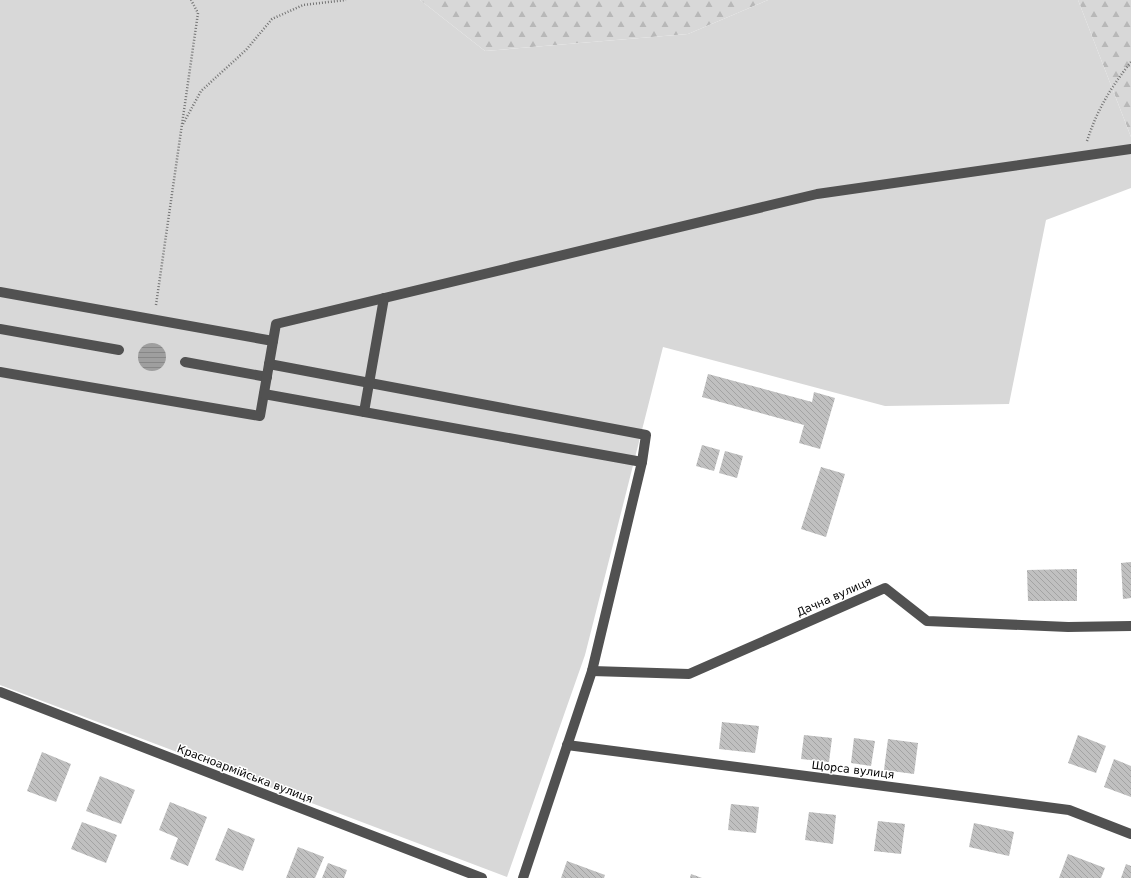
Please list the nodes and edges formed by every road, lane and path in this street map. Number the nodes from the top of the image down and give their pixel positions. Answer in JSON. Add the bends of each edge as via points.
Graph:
{"nodes":[{"id":1,"x":191,"y":0,"type":"edge"},
{"id":2,"x":346,"y":0,"type":"edge"},
{"id":3,"x":1131,"y":62,"type":"edge"},
{"id":4,"x":182,"y":126,"type":"junction"},
{"id":5,"x":1131,"y":149,"type":"edge"},
{"id":6,"x":1083,"y":155,"type":"junction"},
{"id":7,"x":0,"y":292,"type":"edge"},
{"id":8,"x":384,"y":298,"type":"junction"},
{"id":9,"x":154,"y":320,"type":"junction"},
{"id":10,"x":0,"y":329,"type":"edge"},
{"id":11,"x":273,"y":341,"type":"junction"},
{"id":12,"x":119,"y":350,"type":"dead end"},
{"id":13,"x":185,"y":362,"type":"dead end"},
{"id":14,"x":269,"y":364,"type":"junction"},
{"id":15,"x":0,"y":372,"type":"edge"},
{"id":16,"x":267,"y":377,"type":"junction"},
{"id":17,"x":369,"y":382,"type":"junction"},
{"id":18,"x":264,"y":394,"type":"junction"},
{"id":19,"x":364,"y":412,"type":"junction"},
{"id":20,"x":642,"y":462,"type":"junction"},
{"id":21,"x":1131,"y":626,"type":"edge"},
{"id":22,"x":592,"y":671,"type":"junction"},
{"id":23,"x":0,"y":692,"type":"edge"},
{"id":24,"x":567,"y":745,"type":"junction"},
{"id":25,"x":1131,"y":834,"type":"edge"},
{"id":26,"x":482,"y":878,"type":"edge"},
{"id":27,"x":523,"y":878,"type":"edge"}],
"edges":[{"from":1,"to":4,"type":"path","via":[[198,14]]},
{"from":2,"to":4,"type":"path","via":[[304,5],[272,19],[246,50],[200,91]]},
{"from":3,"to":6,"type":"path","via":[[1115,82],[1095,116]]},
{"from":4,"to":9,"type":"path"},
{"from":5,"to":6,"type":"street"},
{"from":6,"to":8,"type":"street","via":[[817,194]]},
{"from":7,"to":9,"type":"street"},
{"from":8,"to":11,"type":"street","via":[[276,324]]},
{"from":8,"to":17,"type":"street"},
{"from":9,"to":11,"type":"street"},
{"from":10,"to":12,"type":"street"},
{"from":11,"to":14,"type":"street"},
{"from":13,"to":16,"type":"street"},
{"from":14,"to":16,"type":"street"},
{"from":14,"to":17,"type":"street"},
{"from":15,"to":18,"type":"street","via":[[260,416]]},
{"from":16,"to":18,"type":"street"},
{"from":17,"to":19,"type":"street"},
{"from":17,"to":20,"type":"street","via":[[646,434]]},
{"from":18,"to":19,"type":"street"},
{"from":19,"to":20,"type":"street"},
{"from":20,"to":22,"type":"street"},
{"from":21,"to":22,"type":"street","name":"Дачна вулиця","via":[[1068,627],[927,621],[885,588],[689,674]]},
{"from":22,"to":24,"type":"street"},
{"from":23,"to":26,"type":"street","name":"Красноармійська вулиця"},
{"from":24,"to":25,"type":"street","name":"Щорса вулиця","via":[[1069,810]]},
{"from":24,"to":27,"type":"street"}]}
